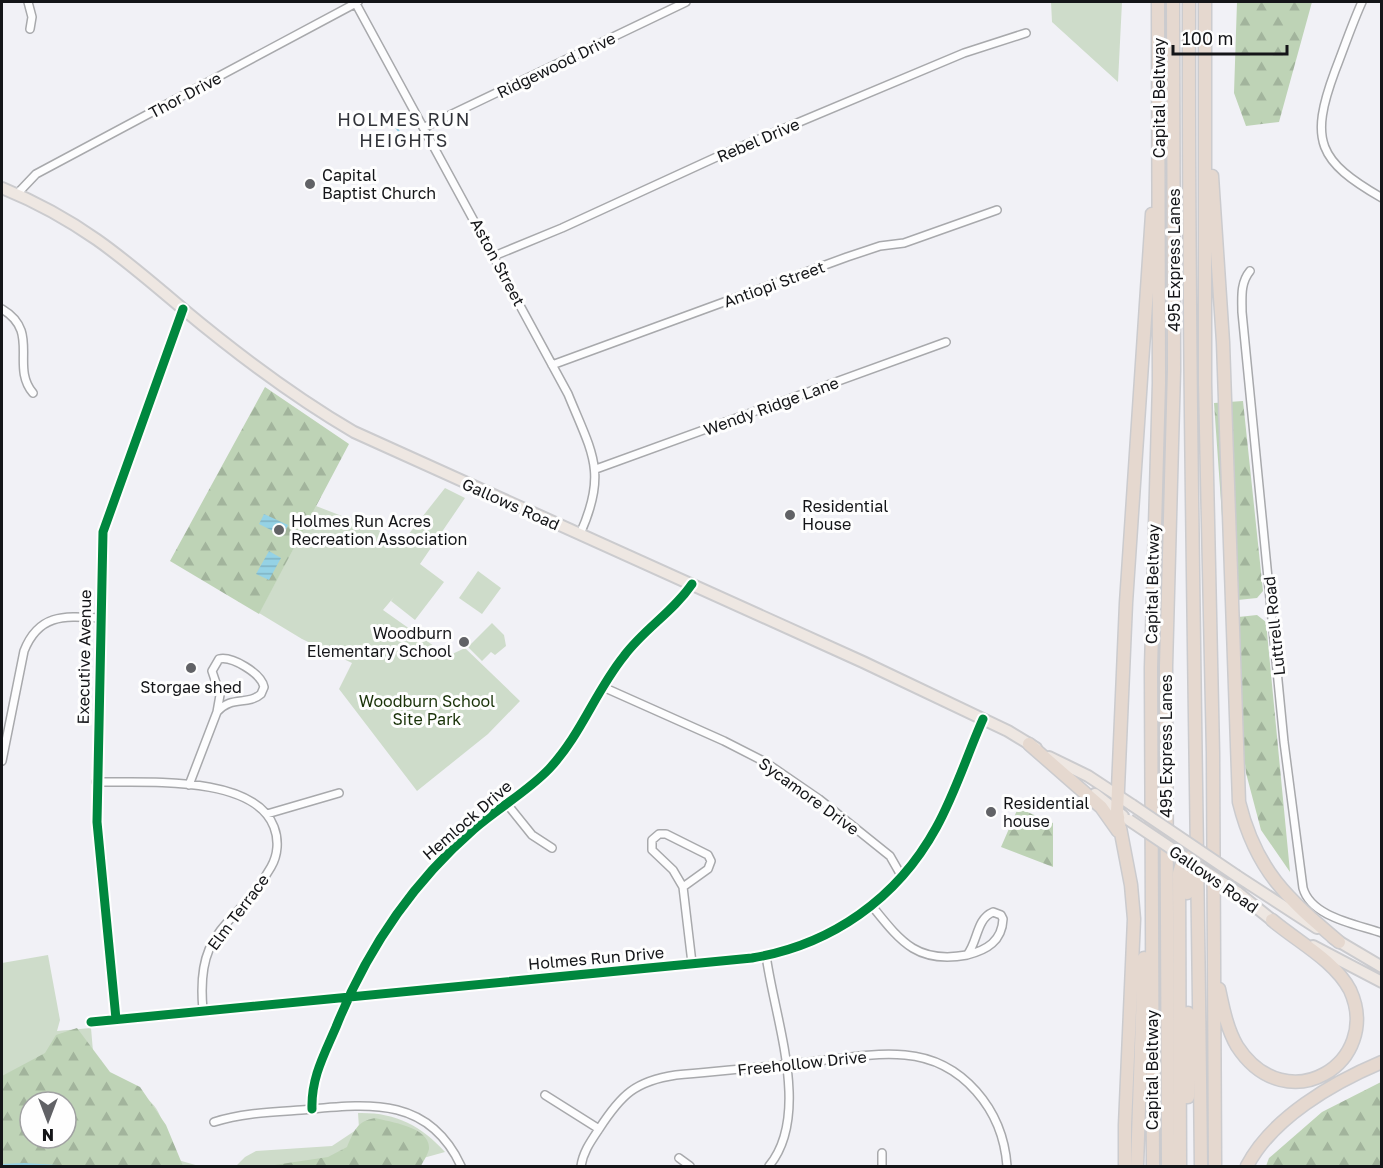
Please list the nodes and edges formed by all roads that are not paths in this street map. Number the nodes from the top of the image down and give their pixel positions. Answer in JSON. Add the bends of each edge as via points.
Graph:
{"nodes":[{"id":1,"x":28,"y":2,"type":"edge"},
{"id":2,"x":356,"y":2,"type":"edge"},
{"id":3,"x":687,"y":2,"type":"edge"},
{"id":4,"x":1158,"y":2,"type":"edge"},
{"id":5,"x":1173,"y":2,"type":"edge"},
{"id":6,"x":1190,"y":2,"type":"edge"},
{"id":7,"x":1205,"y":2,"type":"edge"},
{"id":8,"x":1362,"y":2,"type":"edge"},
{"id":9,"x":30,"y":29,"type":"dead end"},
{"id":10,"x":1026,"y":33,"type":"dead end"},
{"id":11,"x":1205,"y":90,"type":"junction"},
{"id":12,"x":425,"y":127,"type":"junction"},
{"id":13,"x":1159,"y":138,"type":"junction"},
{"id":14,"x":2,"y":188,"type":"edge"},
{"id":15,"x":17,"y":194,"type":"junction"},
{"id":16,"x":1382,"y":198,"type":"edge"},
{"id":17,"x":997,"y":210,"type":"dead end"},
{"id":18,"x":494,"y":256,"type":"junction"},
{"id":19,"x":1250,"y":271,"type":"dead end"},
{"id":20,"x":2,"y":309,"type":"edge"},
{"id":21,"x":183,"y":309,"type":"junction"},
{"id":22,"x":946,"y":342,"type":"dead end"},
{"id":23,"x":552,"y":365,"type":"junction"},
{"id":24,"x":33,"y":393,"type":"dead end"},
{"id":25,"x":596,"y":469,"type":"junction"},
{"id":26,"x":580,"y":534,"type":"junction"},
{"id":27,"x":692,"y":584,"type":"junction"},
{"id":28,"x":100,"y":618,"type":"junction"},
{"id":29,"x":1151,"y":668,"type":"junction"},
{"id":30,"x":603,"y":687,"type":"junction"},
{"id":31,"x":217,"y":712,"type":"junction"},
{"id":32,"x":983,"y":719,"type":"junction"},
{"id":33,"x":1029,"y":744,"type":"junction"},
{"id":34,"x":2,"y":761,"type":"edge"},
{"id":35,"x":1056,"y":761,"type":"junction"},
{"id":36,"x":96,"y":782,"type":"junction"},
{"id":37,"x":189,"y":785,"type":"junction"},
{"id":38,"x":339,"y":793,"type":"dead end"},
{"id":39,"x":1118,"y":795,"type":"junction"},
{"id":40,"x":507,"y":804,"type":"junction"},
{"id":41,"x":1117,"y":812,"type":"junction"},
{"id":42,"x":267,"y":814,"type":"junction"},
{"id":43,"x":1121,"y":837,"type":"junction"},
{"id":44,"x":552,"y":848,"type":"dead end"},
{"id":45,"x":1196,"y":848,"type":"junction"},
{"id":46,"x":1188,"y":860,"type":"junction"},
{"id":47,"x":1183,"y":876,"type":"junction"},
{"id":48,"x":902,"y":877,"type":"junction"},
{"id":49,"x":683,"y":887,"type":"junction"},
{"id":50,"x":872,"y":906,"type":"junction"},
{"id":51,"x":1272,"y":921,"type":"junction"},
{"id":52,"x":1382,"y":933,"type":"edge"},
{"id":53,"x":1339,"y":942,"type":"junction"},
{"id":54,"x":766,"y":955,"type":"junction"},
{"id":55,"x":967,"y":955,"type":"junction"},
{"id":56,"x":1214,"y":962,"type":"junction"},
{"id":57,"x":692,"y":963,"type":"junction"},
{"id":58,"x":1382,"y":967,"type":"edge"},
{"id":59,"x":1382,"y":982,"type":"edge"},
{"id":60,"x":348,"y":996,"type":"junction"},
{"id":61,"x":203,"y":1010,"type":"junction"},
{"id":62,"x":116,"y":1018,"type":"junction"},
{"id":63,"x":91,"y":1022,"type":"dead end"},
{"id":64,"x":1382,"y":1062,"type":"edge"},
{"id":65,"x":786,"y":1065,"type":"junction"},
{"id":66,"x":545,"y":1095,"type":"dead end"},
{"id":67,"x":312,"y":1109,"type":"junction"},
{"id":68,"x":214,"y":1122,"type":"dead end"},
{"id":69,"x":599,"y":1129,"type":"junction"},
{"id":70,"x":882,"y":1153,"type":"dead end"},
{"id":71,"x":679,"y":1158,"type":"dead end"},
{"id":72,"x":461,"y":1167,"type":"edge"},
{"id":73,"x":581,"y":1167,"type":"edge"},
{"id":74,"x":690,"y":1167,"type":"edge"},
{"id":75,"x":769,"y":1167,"type":"edge"},
{"id":76,"x":882,"y":1167,"type":"edge"},
{"id":77,"x":1007,"y":1167,"type":"edge"},
{"id":78,"x":1125,"y":1167,"type":"edge"},
{"id":79,"x":1137,"y":1167,"type":"edge"},
{"id":80,"x":1153,"y":1167,"type":"edge"},
{"id":81,"x":1168,"y":1167,"type":"edge"},
{"id":82,"x":1180,"y":1167,"type":"edge"},
{"id":83,"x":1188,"y":1167,"type":"edge"},
{"id":84,"x":1201,"y":1167,"type":"edge"},
{"id":85,"x":1215,"y":1167,"type":"edge"},
{"id":86,"x":1247,"y":1167,"type":"edge"}],
"edges":[{"from":1,"to":9,"type":"street"},
{"from":2,"to":12,"type":"street","name":"Aston Street"},
{"from":2,"to":15,"type":"street","name":"Thor Drive","via":[[36,174]]},
{"from":3,"to":12,"type":"street","name":"Ridgewood Drive"},
{"from":4,"to":13,"type":"highway","name":"Capital Beltway"},
{"from":5,"to":81,"type":"highway","name":"495 Express Lanes","via":[[1174,370],[1166,666]]},
{"from":6,"to":84,"type":"highway","name":"495 Express Lanes","via":[[1188,358]]},
{"from":7,"to":11,"type":"highway"},
{"from":8,"to":16,"type":"street","via":[[1324,101],[1321,135],[1341,172]]},
{"from":10,"to":18,"type":"street","name":"Rebel Drive","via":[[964,53]]},
{"from":11,"to":53,"type":"highway","via":[[1222,342],[1239,802],[1252,844],[1266,870],[1282,892]]},
{"from":11,"to":56,"type":"highway"},
{"from":12,"to":18,"type":"street","name":"Aston Street"},
{"from":13,"to":29,"type":"highway","name":"Capital Beltway","via":[[1159,383]]},
{"from":13,"to":39,"type":"highway","via":[[1126,603]]},
{"from":14,"to":15,"type":"main road","name":"Gallows Road"},
{"from":15,"to":21,"type":"main road","name":"Gallows Road","via":[[105,243]]},
{"from":17,"to":23,"type":"street","name":"Antiopi Street","via":[[904,243],[847,257]]},
{"from":18,"to":23,"type":"street","name":"Aston Street"},
{"from":19,"to":52,"type":"street","name":"Luttrell Road","via":[[1244,277],[1242,312],[1284,742],[1303,888],[1317,908]]},
{"from":20,"to":24,"type":"street","via":[[21,328],[24,377]]},
{"from":21,"to":26,"type":"main road","name":"Gallows Road","via":[[264,371],[354,432]]},
{"from":21,"to":28,"type":"street","name":"Executive Avenue","via":[[107,518]]},
{"from":22,"to":25,"type":"street","name":"Wendy Ridge Lane"},
{"from":23,"to":25,"type":"street","name":"Aston Street","via":[[568,394]]},
{"from":25,"to":26,"type":"street","name":"Aston Street","via":[[593,503]]},
{"from":26,"to":27,"type":"main road","name":"Gallows Road"},
{"from":27,"to":30,"type":"street","name":"Hemlock Drive","via":[[675,607],[632,646]]},
{"from":27,"to":32,"type":"main road","name":"Gallows Road"},
{"from":28,"to":34,"type":"street","via":[[62,617],[46,623],[32,635],[24,651]]},
{"from":28,"to":36,"type":"street","name":"Executive Avenue"},
{"from":29,"to":79,"type":"highway"},
{"from":29,"to":80,"type":"highway","name":"Capital Beltway"},
{"from":30,"to":40,"type":"street","name":"Hemlock Drive","via":[[570,744],[546,772]]},
{"from":30,"to":48,"type":"street","name":"Sycamore Drive","via":[[765,762],[890,856]]},
{"from":31,"to":31,"type":"street","via":[[228,702],[258,697],[264,687],[260,678],[228,658],[219,659],[212,671],[220,695]]},
{"from":31,"to":37,"type":"street"},
{"from":32,"to":33,"type":"main road","name":"Gallows Road"},
{"from":32,"to":48,"type":"street","name":"Holmes Run Drive","via":[[937,827]]},
{"from":33,"to":35,"type":"main road","name":"Gallows Road"},
{"from":33,"to":43,"type":"highway","via":[[1101,807]]},
{"from":35,"to":39,"type":"main road","name":"Gallows Road"},
{"from":35,"to":41,"type":"main road","name":"Gallows Road"},
{"from":36,"to":37,"type":"street"},
{"from":36,"to":62,"type":"street","name":"Executive Avenue"},
{"from":37,"to":42,"type":"street","via":[[242,796]]},
{"from":38,"to":42,"type":"street"},
{"from":39,"to":41,"type":"highway"},
{"from":39,"to":45,"type":"main road","name":"Gallows Road","bridge":true},
{"from":40,"to":44,"type":"street","via":[[532,835]]},
{"from":40,"to":60,"type":"street","name":"Hemlock Drive","via":[[451,850],[412,892],[380,938]]},
{"from":41,"to":43,"type":"highway"},
{"from":41,"to":46,"type":"main road","name":"Gallows Road","bridge":true},
{"from":42,"to":61,"type":"street","name":"Elm Terrace","via":[[277,842],[274,861],[209,947],[201,977]]},
{"from":43,"to":78,"type":"highway","via":[[1134,919]]},
{"from":45,"to":46,"type":"highway","bridge":true},
{"from":45,"to":53,"type":"main road","name":"Gallows Road","bridge":true},
{"from":46,"to":47,"type":"highway"},
{"from":46,"to":51,"type":"main road","name":"Gallows Road","bridge":true},
{"from":47,"to":82,"type":"highway"},
{"from":47,"to":83,"type":"highway"},
{"from":48,"to":50,"type":"street","name":"Holmes Run Drive"},
{"from":49,"to":49,"type":"street","via":[[673,870],[652,850],[652,840],[659,834],[711,858],[708,869]]},
{"from":49,"to":57,"type":"street"},
{"from":50,"to":54,"type":"street","name":"Holmes Run Drive","via":[[816,940]]},
{"from":50,"to":55,"type":"street","via":[[898,938],[919,953],[941,958]]},
{"from":51,"to":56,"type":"highway","via":[[1331,966],[1354,999],[1359,1019],[1356,1040],[1350,1053],[1331,1072],[1308,1082],[1287,1082],[1270,1077],[1253,1065],[1232,1034]]},
{"from":51,"to":59,"type":"main road","name":"Gallows Road"},
{"from":53,"to":58,"type":"main road","name":"Gallows Road"},
{"from":54,"to":57,"type":"street","name":"Holmes Run Drive"},
{"from":54,"to":65,"type":"street"},
{"from":55,"to":55,"type":"street","via":[[985,916],[993,912],[1001,915],[998,938],[986,949]]},
{"from":56,"to":85,"type":"highway"},
{"from":57,"to":60,"type":"street","name":"Holmes Run Drive"},
{"from":60,"to":61,"type":"street","name":"Holmes Run Drive"},
{"from":60,"to":67,"type":"street","name":"Hemlock Drive","via":[[314,1077]]},
{"from":61,"to":62,"type":"street","name":"Holmes Run Drive"},
{"from":62,"to":63,"type":"street","name":"Holmes Run Drive"},
{"from":64,"to":86,"type":"highway","via":[[1320,1096],[1280,1124]]},
{"from":65,"to":69,"type":"street","name":"Freehollow Drive","via":[[649,1080],[625,1094]]},
{"from":65,"to":75,"type":"street","via":[[789,1123],[783,1144]]},
{"from":65,"to":77,"type":"street","name":"Freehollow Drive","via":[[897,1055],[919,1057],[950,1070],[975,1089],[992,1112],[1003,1138]]},
{"from":66,"to":69,"type":"street"},
{"from":67,"to":68,"type":"street","via":[[243,1115]]},
{"from":67,"to":72,"type":"street","via":[[377,1104],[405,1111],[429,1124],[444,1139]]},
{"from":69,"to":73,"type":"street","name":"Freehollow Drive","via":[[587,1147]]},
{"from":70,"to":76,"type":"street"},
{"from":71,"to":74,"type":"street"}]}
